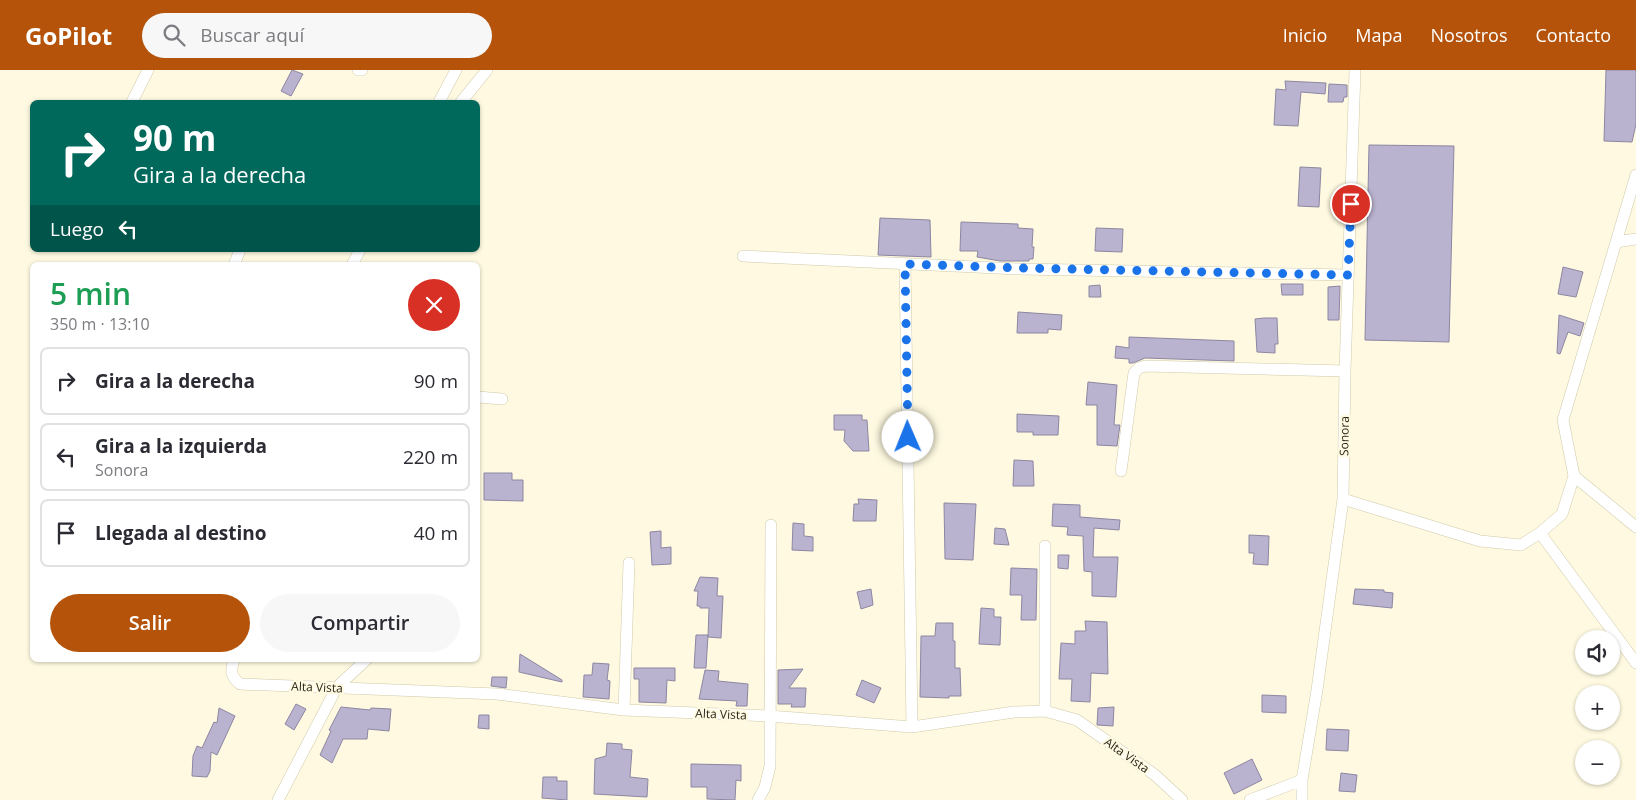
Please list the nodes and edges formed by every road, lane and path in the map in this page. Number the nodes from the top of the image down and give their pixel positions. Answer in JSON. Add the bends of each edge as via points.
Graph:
{"nodes":[{"id":1,"x":148,"y":70,"type":"edge"},
{"id":2,"x":456,"y":70,"type":"edge"},
{"id":3,"x":487,"y":70,"type":"edge"},
{"id":4,"x":1355,"y":70,"type":"edge"},
{"id":5,"x":133,"y":100,"type":"edge"},
{"id":6,"x":440,"y":100,"type":"edge"},
{"id":7,"x":463,"y":100,"type":"edge"},
{"id":8,"x":1636,"y":175,"type":"edge"},
{"id":9,"x":1636,"y":239,"type":"edge"},
{"id":10,"x":1616,"y":242,"type":"junction"},
{"id":11,"x":743,"y":256,"type":"dead end"},
{"id":12,"x":905,"y":264,"type":"junction"},
{"id":13,"x":1348,"y":275,"type":"junction"},
{"id":14,"x":1345,"y":371,"type":"junction"},
{"id":15,"x":480,"y":397,"type":"edge"},
{"id":16,"x":502,"y":399,"type":"dead end"},
{"id":17,"x":1121,"y":471,"type":"dead end"},
{"id":18,"x":1574,"y":476,"type":"junction"},
{"id":19,"x":1343,"y":499,"type":"junction"},
{"id":20,"x":771,"y":525,"type":"dead end"},
{"id":21,"x":1636,"y":527,"type":"edge"},
{"id":22,"x":1540,"y":533,"type":"junction"},
{"id":23,"x":1045,"y":546,"type":"dead end"},
{"id":24,"x":629,"y":563,"type":"dead end"},
{"id":25,"x":233,"y":662,"type":"edge"},
{"id":26,"x":364,"y":662,"type":"edge"},
{"id":27,"x":1636,"y":663,"type":"edge"},
{"id":28,"x":337,"y":688,"type":"junction"},
{"id":29,"x":624,"y":710,"type":"junction"},
{"id":30,"x":1045,"y":711,"type":"junction"},
{"id":31,"x":769,"y":716,"type":"junction"},
{"id":32,"x":912,"y":726,"type":"junction"},
{"id":33,"x":1302,"y":780,"type":"junction"},
{"id":34,"x":278,"y":800,"type":"edge"},
{"id":35,"x":758,"y":800,"type":"edge"},
{"id":36,"x":1182,"y":800,"type":"edge"},
{"id":37,"x":1250,"y":800,"type":"edge"},
{"id":38,"x":1302,"y":800,"type":"edge"}],
"edges":[{"from":1,"to":5,"type":"street"},
{"from":2,"to":6,"type":"street"},
{"from":3,"to":7,"type":"street"},
{"from":4,"to":13,"type":"street","name":"Sonora"},
{"from":8,"to":10,"type":"street"},
{"from":9,"to":10,"type":"street"},
{"from":10,"to":18,"type":"street","via":[[1563,420]]},
{"from":11,"to":12,"type":"street"},
{"from":12,"to":13,"type":"street"},
{"from":12,"to":32,"type":"street"},
{"from":13,"to":14,"type":"street","name":"Sonora"},
{"from":14,"to":17,"type":"street","via":[[1139,368],[1134,373]]},
{"from":14,"to":19,"type":"street","name":"Sonora"},
{"from":15,"to":16,"type":"street"},
{"from":18,"to":21,"type":"street"},
{"from":18,"to":22,"type":"street","via":[[1562,514]]},
{"from":19,"to":22,"type":"street","via":[[1480,541],[1521,545]]},
{"from":19,"to":33,"type":"street","name":"Sonora"},
{"from":20,"to":31,"type":"street"},
{"from":22,"to":27,"type":"street"},
{"from":23,"to":30,"type":"street"},
{"from":24,"to":29,"type":"street"},
{"from":25,"to":28,"type":"street","name":"Alta Vista","via":[[230,670],[240,684]]},
{"from":26,"to":28,"type":"street"},
{"from":28,"to":29,"type":"street","name":"Alta Vista","via":[[497,694]]},
{"from":28,"to":34,"type":"street"},
{"from":29,"to":31,"type":"street","name":"Alta Vista"},
{"from":30,"to":32,"type":"street","name":"Alta Vista"},
{"from":30,"to":36,"type":"street","name":"Alta Vista","via":[[1077,720],[1155,775]]},
{"from":31,"to":32,"type":"street","name":"Alta Vista"},
{"from":31,"to":35,"type":"street","via":[[770,766]]},
{"from":33,"to":37,"type":"street"},
{"from":33,"to":38,"type":"street","name":"Sonora"}]}
